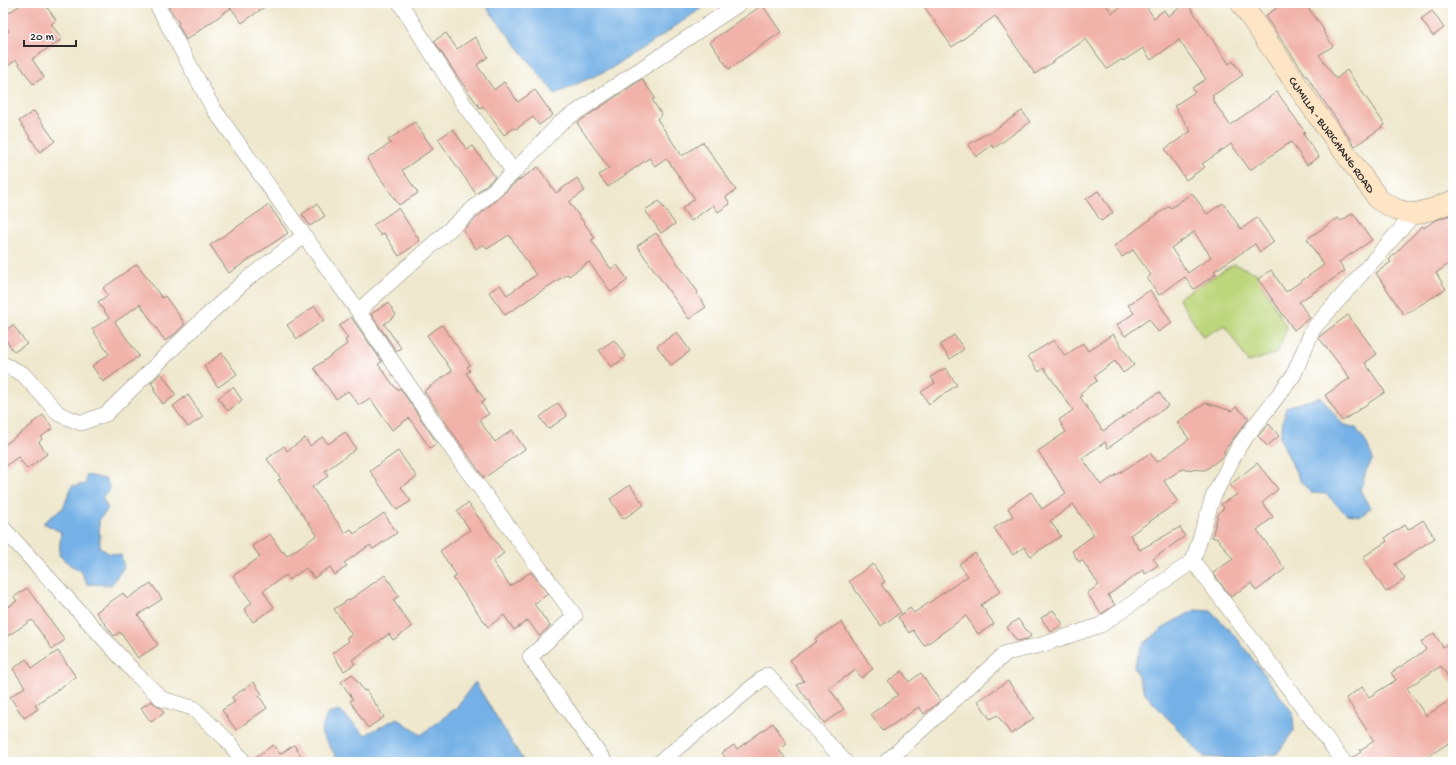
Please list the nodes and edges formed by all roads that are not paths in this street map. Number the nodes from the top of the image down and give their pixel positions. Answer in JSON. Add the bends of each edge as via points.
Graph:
{"nodes":[{"id":1,"x":156,"y":3,"type":"edge"},
{"id":2,"x":400,"y":3,"type":"edge"},
{"id":3,"x":740,"y":3,"type":"edge"},
{"id":4,"x":1241,"y":3,"type":"edge"},
{"id":5,"x":514,"y":172,"type":"junction"},
{"id":6,"x":1453,"y":201,"type":"edge"},
{"id":7,"x":1414,"y":214,"type":"junction"},
{"id":8,"x":304,"y":236,"type":"junction"},
{"id":9,"x":358,"y":312,"type":"junction"},
{"id":10,"x":3,"y":364,"type":"edge"},
{"id":11,"x":3,"y":528,"type":"edge"},
{"id":12,"x":1193,"y":561,"type":"junction"},
{"id":13,"x":1337,"y":759,"type":"edge"},
{"id":14,"x":244,"y":762,"type":"edge"},
{"id":15,"x":605,"y":762,"type":"edge"},
{"id":16,"x":660,"y":762,"type":"edge"},
{"id":17,"x":845,"y":762,"type":"edge"},
{"id":18,"x":886,"y":762,"type":"edge"}],
"edges":[{"from":1,"to":8,"type":"street","via":[[213,108]]},
{"from":2,"to":5,"type":"street","via":[[465,106]]},
{"from":3,"to":5,"type":"street","via":[[560,123]]},
{"from":4,"to":7,"type":"main road","name":"CUMILLA - BURICHANG ROAD","via":[[1379,200],[1397,210]]},
{"from":5,"to":9,"type":"street"},
{"from":6,"to":7,"type":"main road"},
{"from":7,"to":12,"type":"street","via":[[1313,329],[1293,376],[1239,446],[1213,497]]},
{"from":8,"to":9,"type":"street"},
{"from":8,"to":10,"type":"street","via":[[247,279],[106,414],[81,423],[60,414],[23,374]]},
{"from":9,"to":15,"type":"street","via":[[463,465],[575,616],[530,657]]},
{"from":11,"to":14,"type":"street","via":[[136,674],[162,699],[193,708],[226,739]]},
{"from":12,"to":13,"type":"street"},
{"from":12,"to":18,"type":"street","via":[[1101,625],[1041,645],[1006,653]]},
{"from":16,"to":17,"type":"street","via":[[767,675]]}]}
